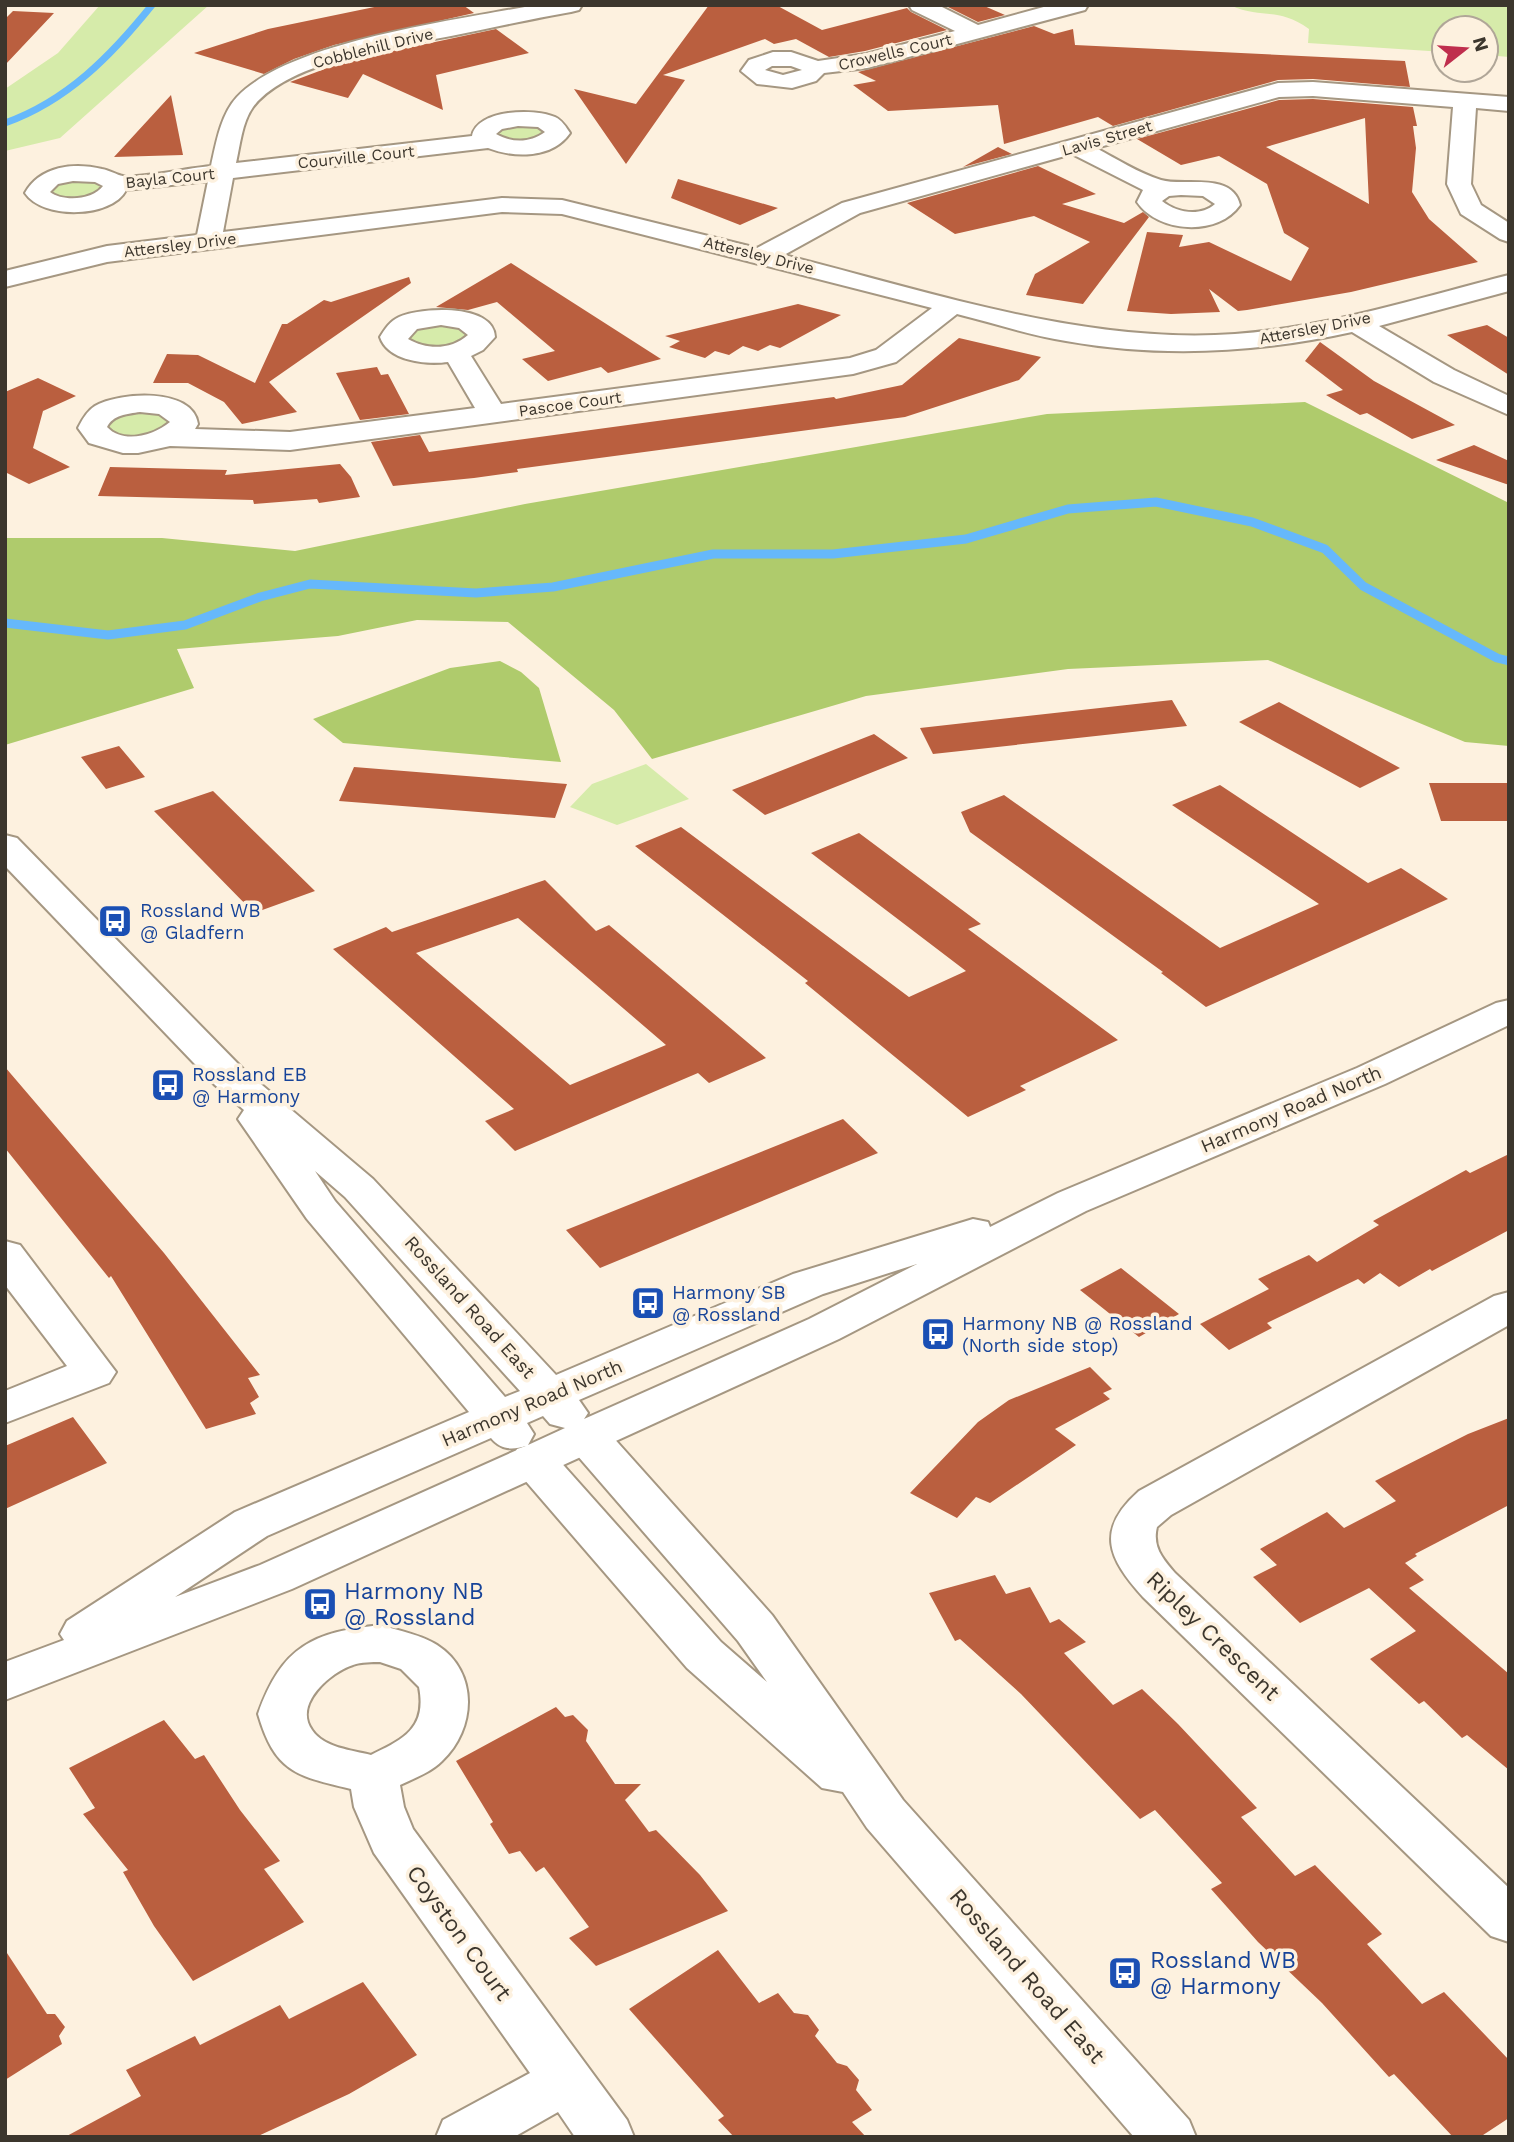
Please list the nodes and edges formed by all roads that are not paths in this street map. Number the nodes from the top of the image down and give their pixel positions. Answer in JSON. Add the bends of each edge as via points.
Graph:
{"nodes":[{"id":1,"x":571,"y":5,"type":"edge"},
{"id":2,"x":920,"y":5,"type":"edge"},
{"id":3,"x":1077,"y":5,"type":"edge"},
{"id":4,"x":976,"y":32,"type":"junction"},
{"id":5,"x":814,"y":68,"type":"dead end"},
{"id":6,"x":1465,"y":99,"type":"junction"},
{"id":7,"x":1509,"y":104,"type":"edge"},
{"id":8,"x":489,"y":141,"type":"dead end"},
{"id":9,"x":1076,"y":147,"type":"junction"},
{"id":10,"x":223,"y":172,"type":"junction"},
{"id":11,"x":116,"y":184,"type":"dead end"},
{"id":12,"x":1163,"y":190,"type":"dead end"},
{"id":13,"x":1509,"y":234,"type":"edge"},
{"id":14,"x":209,"y":242,"type":"junction"},
{"id":15,"x":764,"y":256,"type":"junction"},
{"id":16,"x":5,"y":279,"type":"edge"},
{"id":17,"x":1509,"y":283,"type":"edge"},
{"id":18,"x":951,"y":306,"type":"junction"},
{"id":19,"x":1354,"y":322,"type":"junction"},
{"id":20,"x":455,"y":352,"type":"dead end"},
{"id":21,"x":1509,"y":407,"type":"edge"},
{"id":22,"x":494,"y":415,"type":"junction"},
{"id":23,"x":170,"y":437,"type":"dead end"},
{"id":24,"x":5,"y":845,"type":"edge"},
{"id":25,"x":1509,"y":1011,"type":"edge"},
{"id":26,"x":229,"y":1077,"type":"junction"},
{"id":27,"x":1072,"y":1202,"type":"junction"},
{"id":28,"x":5,"y":1255,"type":"edge"},
{"id":29,"x":1503,"y":1317,"type":"edge"},
{"id":30,"x":549,"y":1395,"type":"junction"},
{"id":31,"x":5,"y":1408,"type":"edge"},
{"id":32,"x":497,"y":1417,"type":"junction"},
{"id":33,"x":586,"y":1436,"type":"junction"},
{"id":34,"x":533,"y":1460,"type":"junction"},
{"id":35,"x":15,"y":1678,"type":"edge"},
{"id":36,"x":373,"y":1775,"type":"dead end"},
{"id":37,"x":885,"y":1814,"type":"junction"},
{"id":38,"x":1509,"y":1921,"type":"edge"},
{"id":39,"x":565,"y":2081,"type":"junction"},
{"id":40,"x":463,"y":2137,"type":"edge"},
{"id":41,"x":607,"y":2137,"type":"edge"},
{"id":42,"x":1169,"y":2137,"type":"edge"}],
"edges":[{"from":1,"to":10,"type":"street","name":"Cobblehill Drive","via":[[358,48],[306,64],[269,83],[244,103],[233,124]]},
{"from":2,"to":4,"type":"street"},
{"from":3,"to":4,"type":"street","name":"Crowells Court"},
{"from":4,"to":5,"type":"street","name":"Crowells Court","via":[[867,61]]},
{"from":6,"to":7,"type":"street","name":"Lavis Street"},
{"from":6,"to":9,"type":"street","name":"Lavis Street","via":[[1278,90]]},
{"from":6,"to":13,"type":"street","via":[[1459,184],[1470,209]]},
{"from":8,"to":10,"type":"street","name":"Courville Court"},
{"from":9,"to":12,"type":"street"},
{"from":9,"to":15,"type":"street","name":"Lavis Street","via":[[851,208]]},
{"from":10,"to":11,"type":"street","name":"Bayla Court"},
{"from":10,"to":14,"type":"street","name":"Cobblehill Drive"},
{"from":14,"to":15,"type":"street","name":"Attersley Drive","via":[[502,205],[562,207]]},
{"from":14,"to":16,"type":"street","name":"Attersley Drive","via":[[107,254]]},
{"from":15,"to":18,"type":"street","name":"Attersley Drive"},
{"from":17,"to":19,"type":"street","name":"Attersley Drive"},
{"from":18,"to":19,"type":"street","name":"Attersley Drive","via":[[1065,333],[1141,342],[1235,342]]},
{"from":18,"to":22,"type":"street","name":"Pascoe Court","via":[[886,356],[867,364]]},
{"from":19,"to":21,"type":"street","via":[[1444,376]]},
{"from":20,"to":22,"type":"street"},
{"from":22,"to":23,"type":"street","name":"Pascoe Court","via":[[290,440]]},
{"from":24,"to":26,"type":"street","name":"Rossland Road East"},
{"from":25,"to":27,"type":"street","name":"Harmony Road North","via":[[1371,1076]]},
{"from":26,"to":30,"type":"street","name":"Rossland Road East","via":[[359,1188]]},
{"from":26,"to":32,"type":"street","name":"Rossland Road East","via":[[321,1210]]},
{"from":27,"to":30,"type":"street","name":"Harmony Road North","via":[[808,1284]]},
{"from":27,"to":33,"type":"street","name":"Harmony Road North","via":[[824,1329]]},
{"from":28,"to":31,"type":"street","via":[[94,1373]]},
{"from":29,"to":38,"type":"street","name":"Ripley Crescent","via":[[1155,1503],[1136,1521],[1132,1542],[1141,1565],[1159,1585]]},
{"from":30,"to":32,"type":"street","name":"Harmony Road North"},
{"from":30,"to":33,"type":"street","name":"Rossland Road East"},
{"from":32,"to":34,"type":"street","name":"Rossland Road East"},
{"from":32,"to":35,"type":"street","name":"Harmony Road North","via":[[251,1524]]},
{"from":33,"to":34,"type":"street","name":"Harmony Road North"},
{"from":33,"to":37,"type":"street","name":"Rossland Road East","via":[[755,1628]]},
{"from":34,"to":35,"type":"street","name":"Harmony Road North","via":[[276,1577]]},
{"from":34,"to":37,"type":"street","name":"Rossland Road East","via":[[704,1655]]},
{"from":36,"to":39,"type":"street","name":"Coyston Court","via":[[392,1839]]},
{"from":37,"to":42,"type":"street","name":"Rossland Road East"},
{"from":39,"to":40,"type":"street"},
{"from":39,"to":41,"type":"street","name":"Coyston Court"}]}
